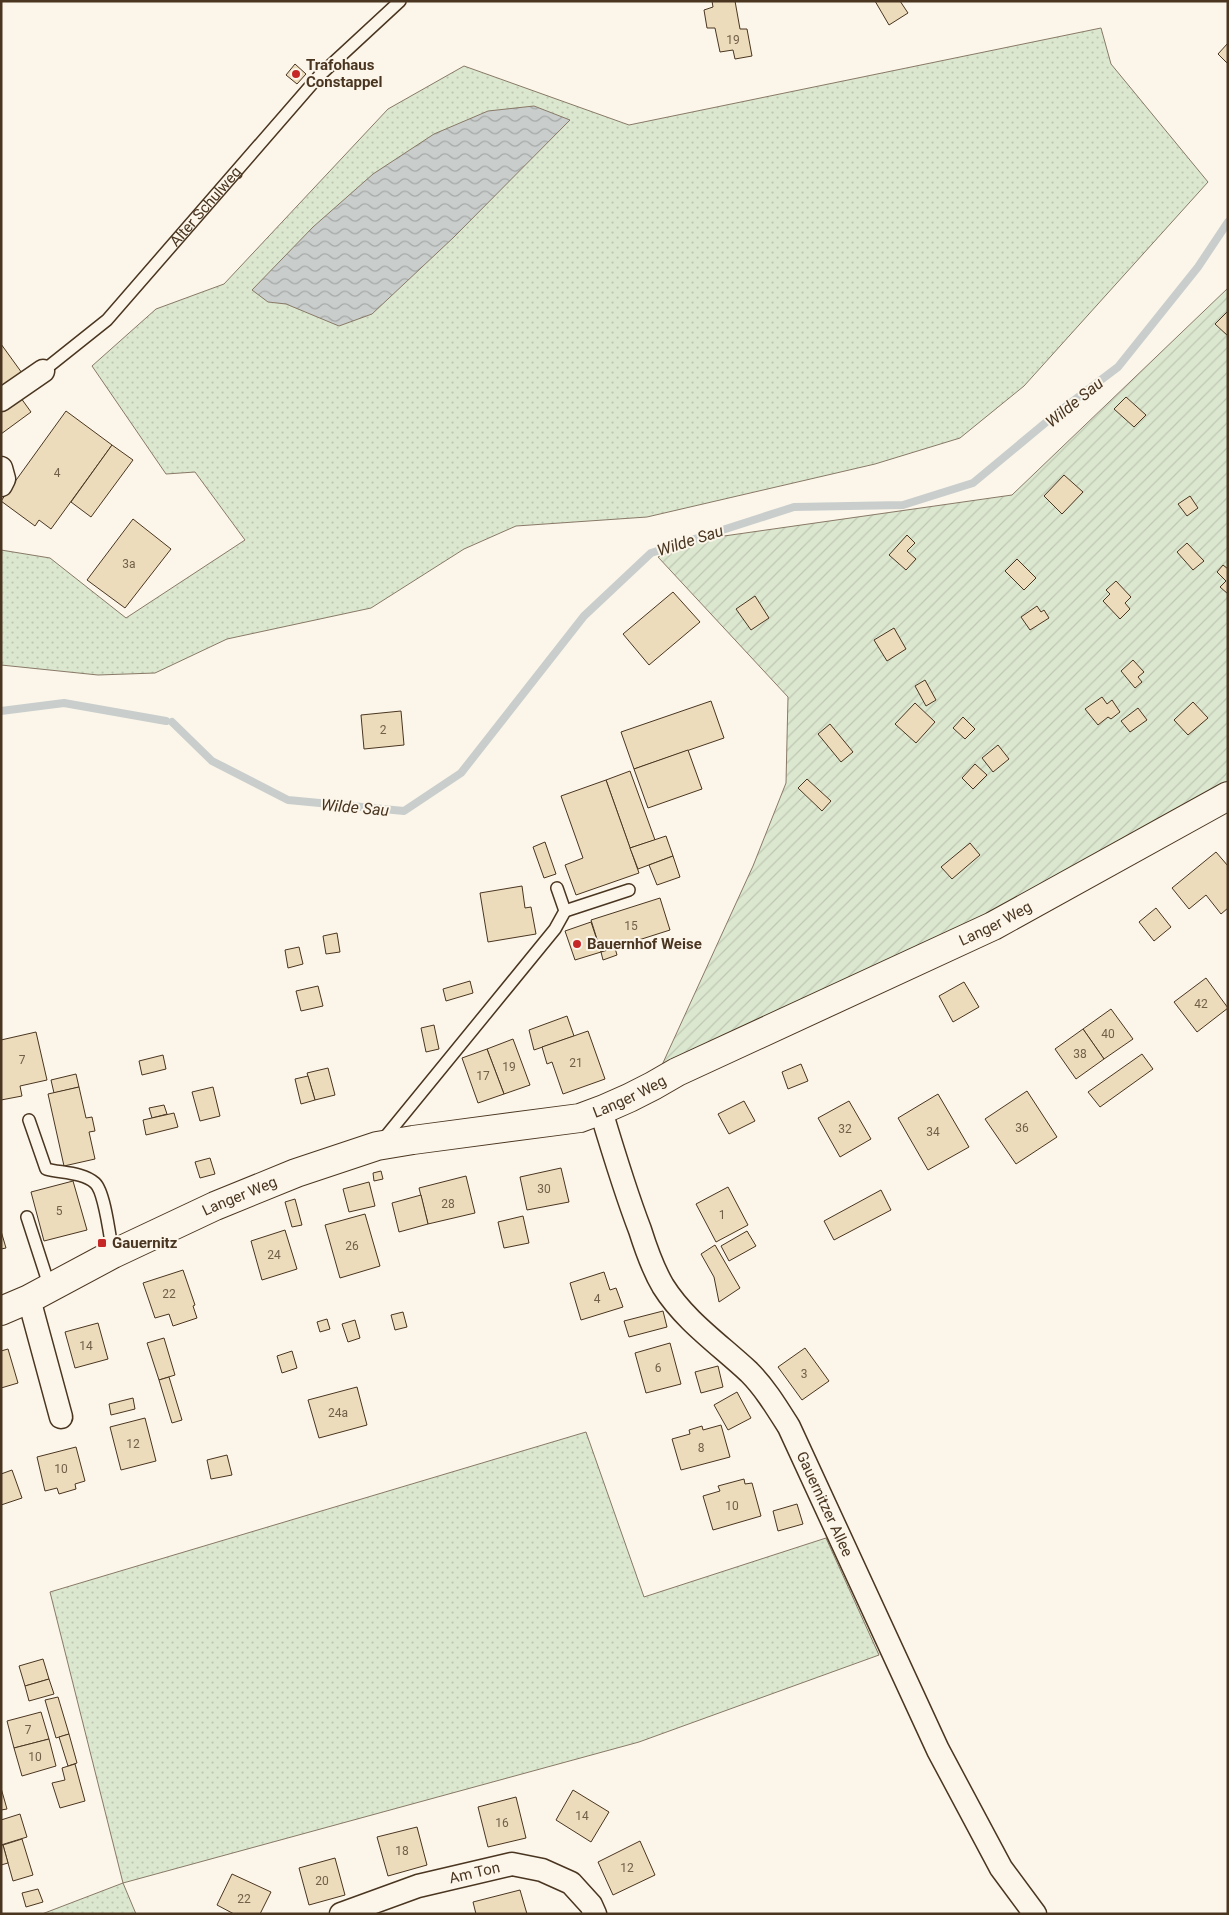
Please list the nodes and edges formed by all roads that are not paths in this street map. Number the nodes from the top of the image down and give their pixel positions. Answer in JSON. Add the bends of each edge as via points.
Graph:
{"nodes":[{"id":1,"x":400,"y":1,"type":"edge"},
{"id":2,"x":43,"y":371,"type":"joint"},
{"id":3,"x":1,"y":400,"type":"edge"},
{"id":4,"x":1,"y":468,"type":"edge"},
{"id":5,"x":1,"y":485,"type":"edge"},
{"id":6,"x":1228,"y":796,"type":"edge"},
{"id":7,"x":557,"y":888,"type":"dead end"},
{"id":8,"x":629,"y":890,"type":"dead end"},
{"id":9,"x":566,"y":911,"type":"junction"},
{"id":10,"x":601,"y":1111,"type":"junction"},
{"id":11,"x":29,"y":1120,"type":"dead end"},
{"id":12,"x":377,"y":1146,"type":"junction"},
{"id":13,"x":27,"y":1218,"type":"dead end"},
{"id":14,"x":113,"y":1254,"type":"junction"},
{"id":15,"x":39,"y":1293,"type":"junction"},
{"id":16,"x":1,"y":1311,"type":"edge"},
{"id":17,"x":61,"y":1417,"type":"dead end"},
{"id":18,"x":341,"y":1914,"type":"edge"},
{"id":19,"x":595,"y":1914,"type":"edge"},
{"id":20,"x":1035,"y":1914,"type":"edge"}],
"edges":[{"from":1,"to":2,"type":"lane","name":"Alter Schulweg","via":[[319,76],[107,320]]},
{"from":2,"to":3,"type":"street","name":"Alter Schulweg"},
{"from":4,"to":5,"type":"street","via":[[4,479]]},
{"from":6,"to":10,"type":"street","name":"Langer Weg","via":[[993,926],[677,1072],[642,1093]]},
{"from":7,"to":9,"type":"lane"},
{"from":8,"to":9,"type":"lane"},
{"from":9,"to":12,"type":"lane","via":[[555,929]]},
{"from":10,"to":12,"type":"street","name":"Langer Weg","via":[[580,1118]]},
{"from":10,"to":20,"type":"street","name":"Gauernitzer Allee","via":[[639,1229],[663,1286],[703,1332],[768,1394],[789,1427],[938,1750],[1001,1868]]},
{"from":11,"to":14,"type":"lane","via":[[46,1169],[79,1175],[95,1183],[103,1197]]},
{"from":12,"to":14,"type":"street","name":"Langer Weg","via":[[215,1206]]},
{"from":13,"to":15,"type":"lane"},
{"from":14,"to":15,"type":"street","name":"Langer Weg"},
{"from":15,"to":16,"type":"street","name":"Langer Weg"},
{"from":15,"to":17,"type":"street"},
{"from":18,"to":19,"type":"street","name":"Am Ton","via":[[418,1886],[512,1864],[542,1870],[571,1883]]}]}
